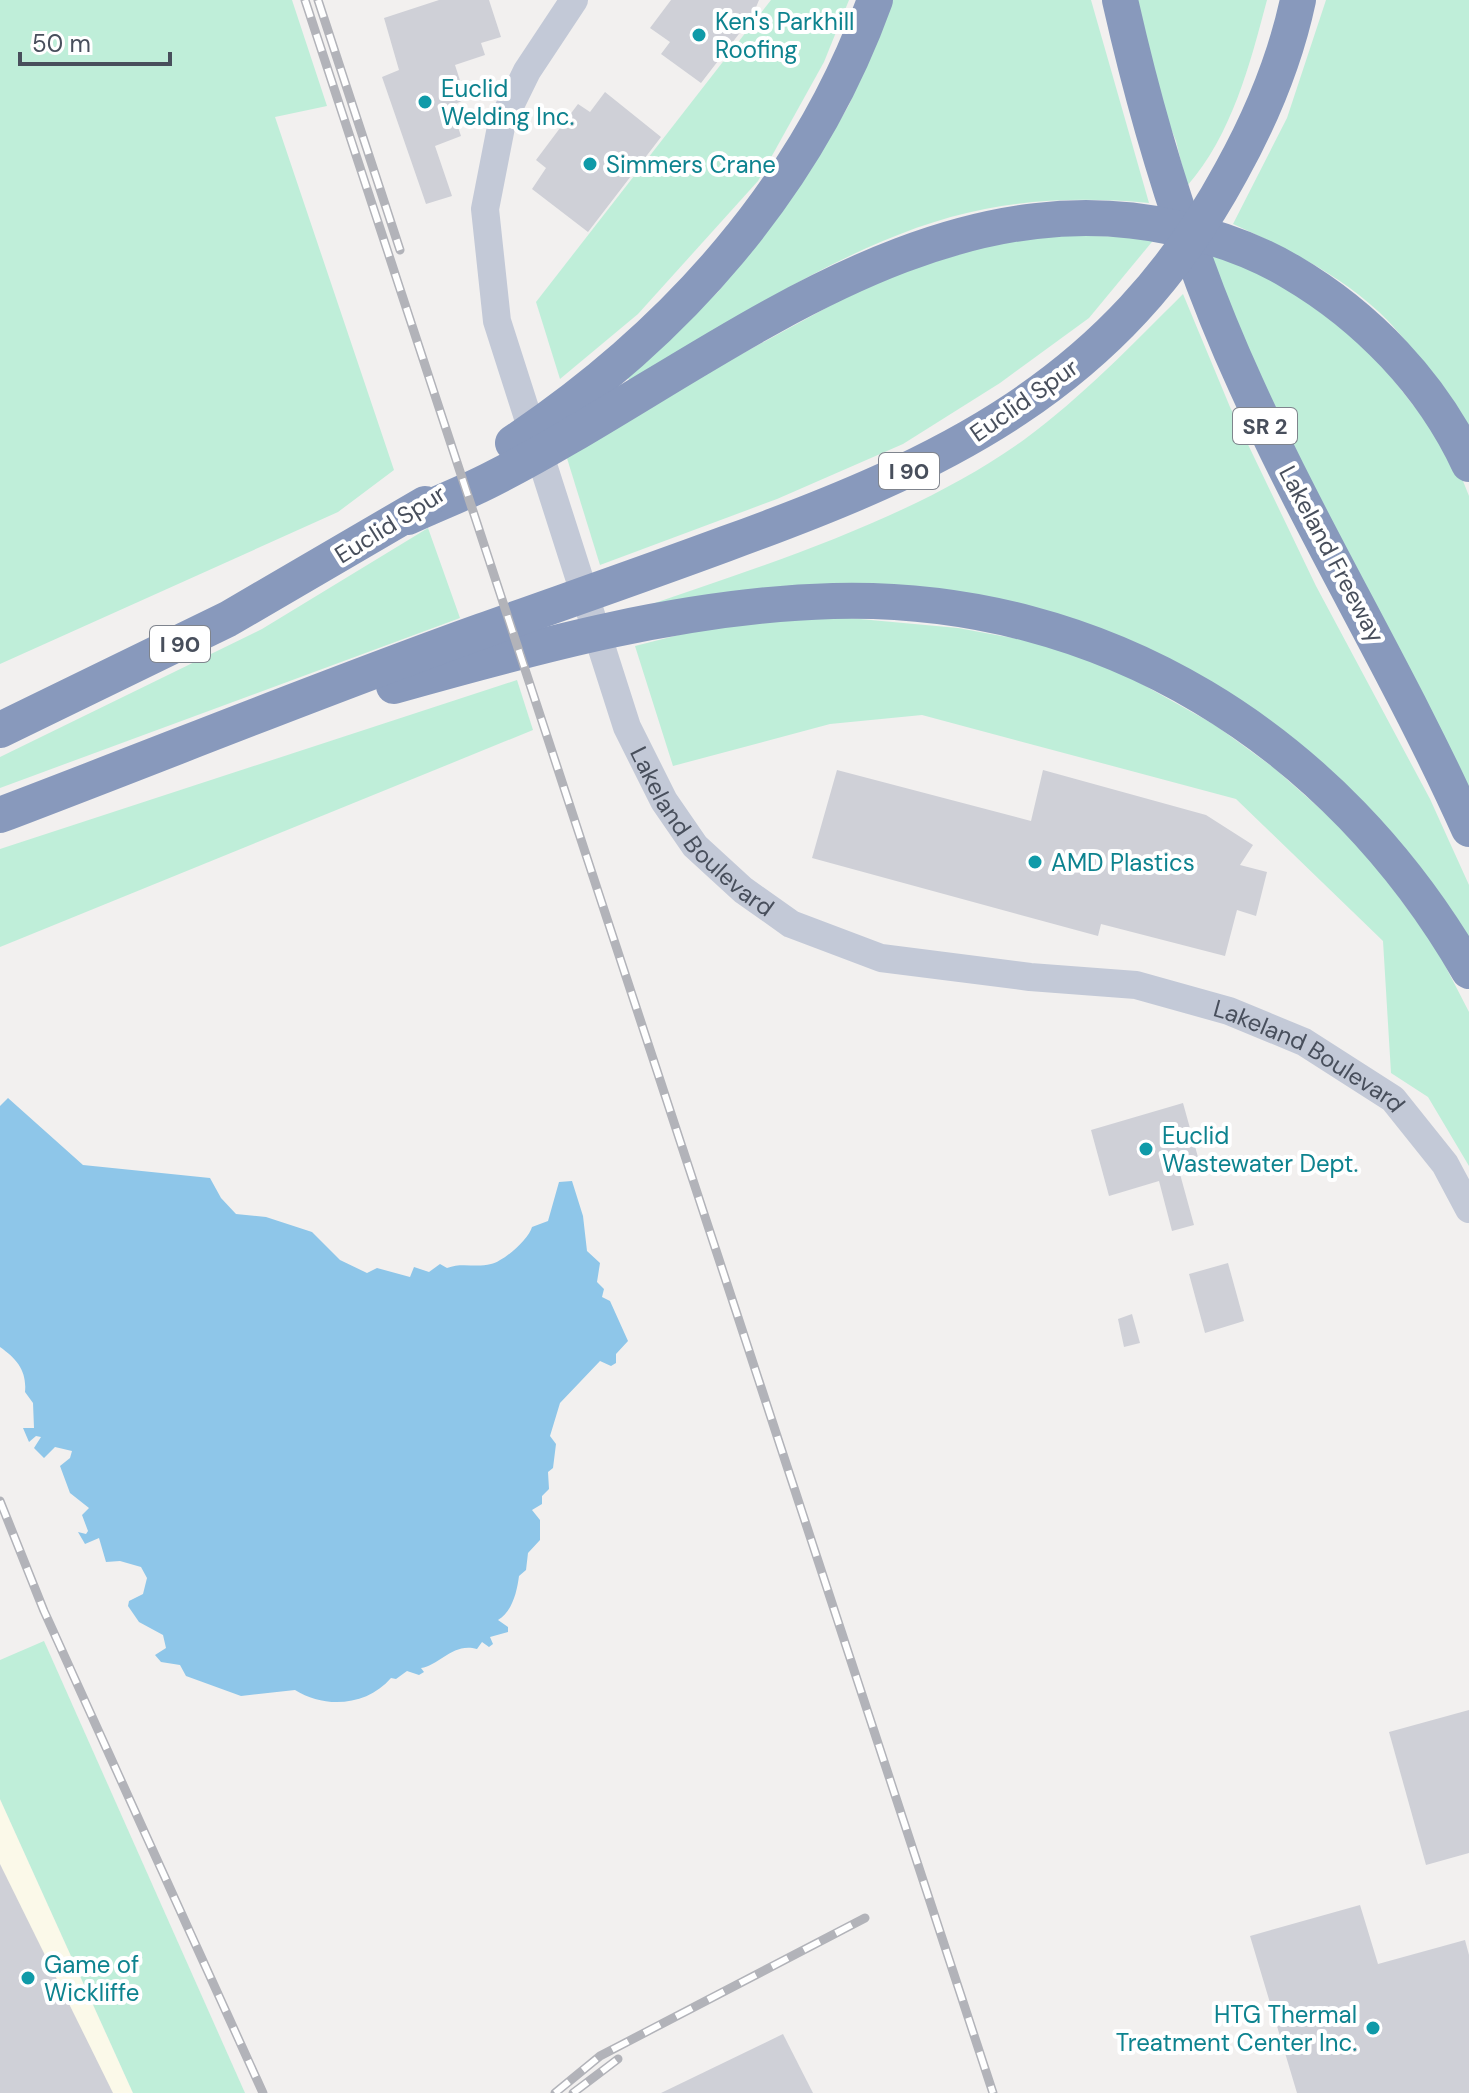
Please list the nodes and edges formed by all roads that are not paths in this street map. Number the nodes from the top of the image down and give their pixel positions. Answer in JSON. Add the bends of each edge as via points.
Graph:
{"nodes":[{"id":1,"x":574,"y":0,"type":"edge"},
{"id":2,"x":875,"y":0,"type":"edge"},
{"id":3,"x":1120,"y":0,"type":"edge"},
{"id":4,"x":1298,"y":0,"type":"edge"},
{"id":5,"x":621,"y":384,"type":"junction"},
{"id":6,"x":1469,"y":464,"type":"edge"},
{"id":7,"x":396,"y":674,"type":"junction"},
{"id":8,"x":0,"y":730,"type":"edge"},
{"id":9,"x":0,"y":815,"type":"edge"},
{"id":10,"x":1469,"y":829,"type":"edge"},
{"id":11,"x":1469,"y":971,"type":"edge"},
{"id":12,"x":1469,"y":1209,"type":"edge"}],
"edges":[{"from":1,"to":12,"type":"street","name":"Lakeland Boulevard","via":[[527,71],[502,122],[485,209],[497,321],[627,727],[664,801],[695,846],[791,924],[881,958],[1136,985],[1229,1011],[1304,1042],[1393,1099],[1445,1164]]},
{"from":2,"to":5,"type":"highway","name":"Euclid Spur","number":"I 90","via":[[826,109],[768,203]]},
{"from":3,"to":10,"type":"highway","name":"Lakeland Freeway","number":"SR 2","via":[[1155,140],[1215,314],[1269,434],[1403,689]]},
{"from":4,"to":7,"type":"highway","name":"Euclid Spur","number":"I 90","via":[[1257,121],[1191,238],[1107,338],[1046,388],[943,455],[864,491]]},
{"from":5,"to":6,"type":"highway","via":[[886,261],[985,230],[1079,217],[1131,220],[1220,240],[1279,265],[1333,299],[1427,394]]},
{"from":5,"to":8,"type":"highway","name":"Euclid Spur","number":"I 90","via":[[355,548],[163,653]]},
{"from":7,"to":9,"type":"highway","number":"I 90"},
{"from":7,"to":11,"type":"highway","via":[[698,615],[791,603],[913,604],[1035,626],[1142,664],[1221,706],[1323,786],[1409,879]]}]}
